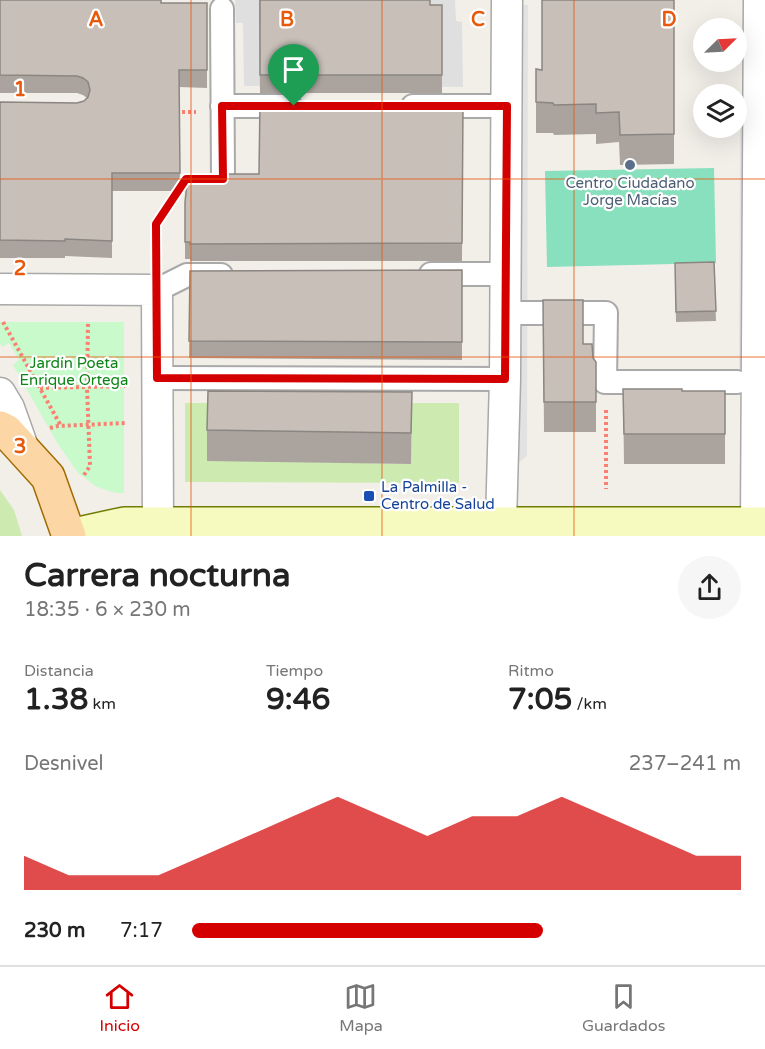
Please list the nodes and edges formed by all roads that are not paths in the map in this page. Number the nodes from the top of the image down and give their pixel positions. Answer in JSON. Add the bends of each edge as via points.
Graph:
{"nodes":[{"id":1,"x":507,"y":0,"type":"edge"},
{"id":2,"x":759,"y":0,"type":"edge"},
{"id":3,"x":222,"y":9,"type":"dead end"},
{"id":4,"x":222,"y":106,"type":"junction"},
{"id":5,"x":305,"y":106,"type":"edge"},
{"id":6,"x":388,"y":106,"type":"edge"},
{"id":7,"x":507,"y":106,"type":"junction"},
{"id":8,"x":223,"y":179,"type":"edge"},
{"id":9,"x":411,"y":274,"type":"edge"},
{"id":10,"x":505,"y":274,"type":"junction"},
{"id":11,"x":246,"y":275,"type":"edge"},
{"id":12,"x":0,"y":289,"type":"edge"},
{"id":13,"x":157,"y":290,"type":"junction"},
{"id":14,"x":504,"y":313,"type":"junction"},
{"id":15,"x":505,"y":379,"type":"junction"},
{"id":16,"x":143,"y":382,"type":"junction"},
{"id":17,"x":737,"y":382,"type":"dead end"},
{"id":18,"x":0,"y":393,"type":"edge"},
{"id":19,"x":0,"y":428,"type":"edge"},
{"id":20,"x":34,"y":440,"type":"junction"},
{"id":21,"x":501,"y":523,"type":"junction"},
{"id":22,"x":761,"y":524,"type":"edge"},
{"id":23,"x":158,"y":525,"type":"junction"},
{"id":24,"x":69,"y":536,"type":"edge"}],
"edges":[{"from":1,"to":7,"type":"street"},
{"from":2,"to":22,"type":"street"},
{"from":3,"to":4,"type":"street"},
{"from":4,"to":5,"type":"street"},
{"from":4,"to":8,"type":"street"},
{"from":6,"to":7,"type":"street"},
{"from":7,"to":10,"type":"street"},
{"from":9,"to":10,"type":"street"},
{"from":10,"to":14,"type":"street"},
{"from":11,"to":13,"type":"street","via":[[187,275]]},
{"from":12,"to":13,"type":"street"},
{"from":13,"to":16,"type":"street"},
{"from":14,"to":15,"type":"street"},
{"from":14,"to":17,"type":"street","via":[[606,313],[605,382]]},
{"from":15,"to":16,"type":"street"},
{"from":15,"to":21,"type":"street"},
{"from":16,"to":23,"type":"street"},
{"from":18,"to":20,"type":"street"},
{"from":19,"to":20,"type":"main road"},
{"from":20,"to":24,"type":"main road"},
{"from":21,"to":22,"type":"main road"},
{"from":21,"to":23,"type":"main road"},
{"from":23,"to":24,"type":"main road","via":[[124,524]]}]}
